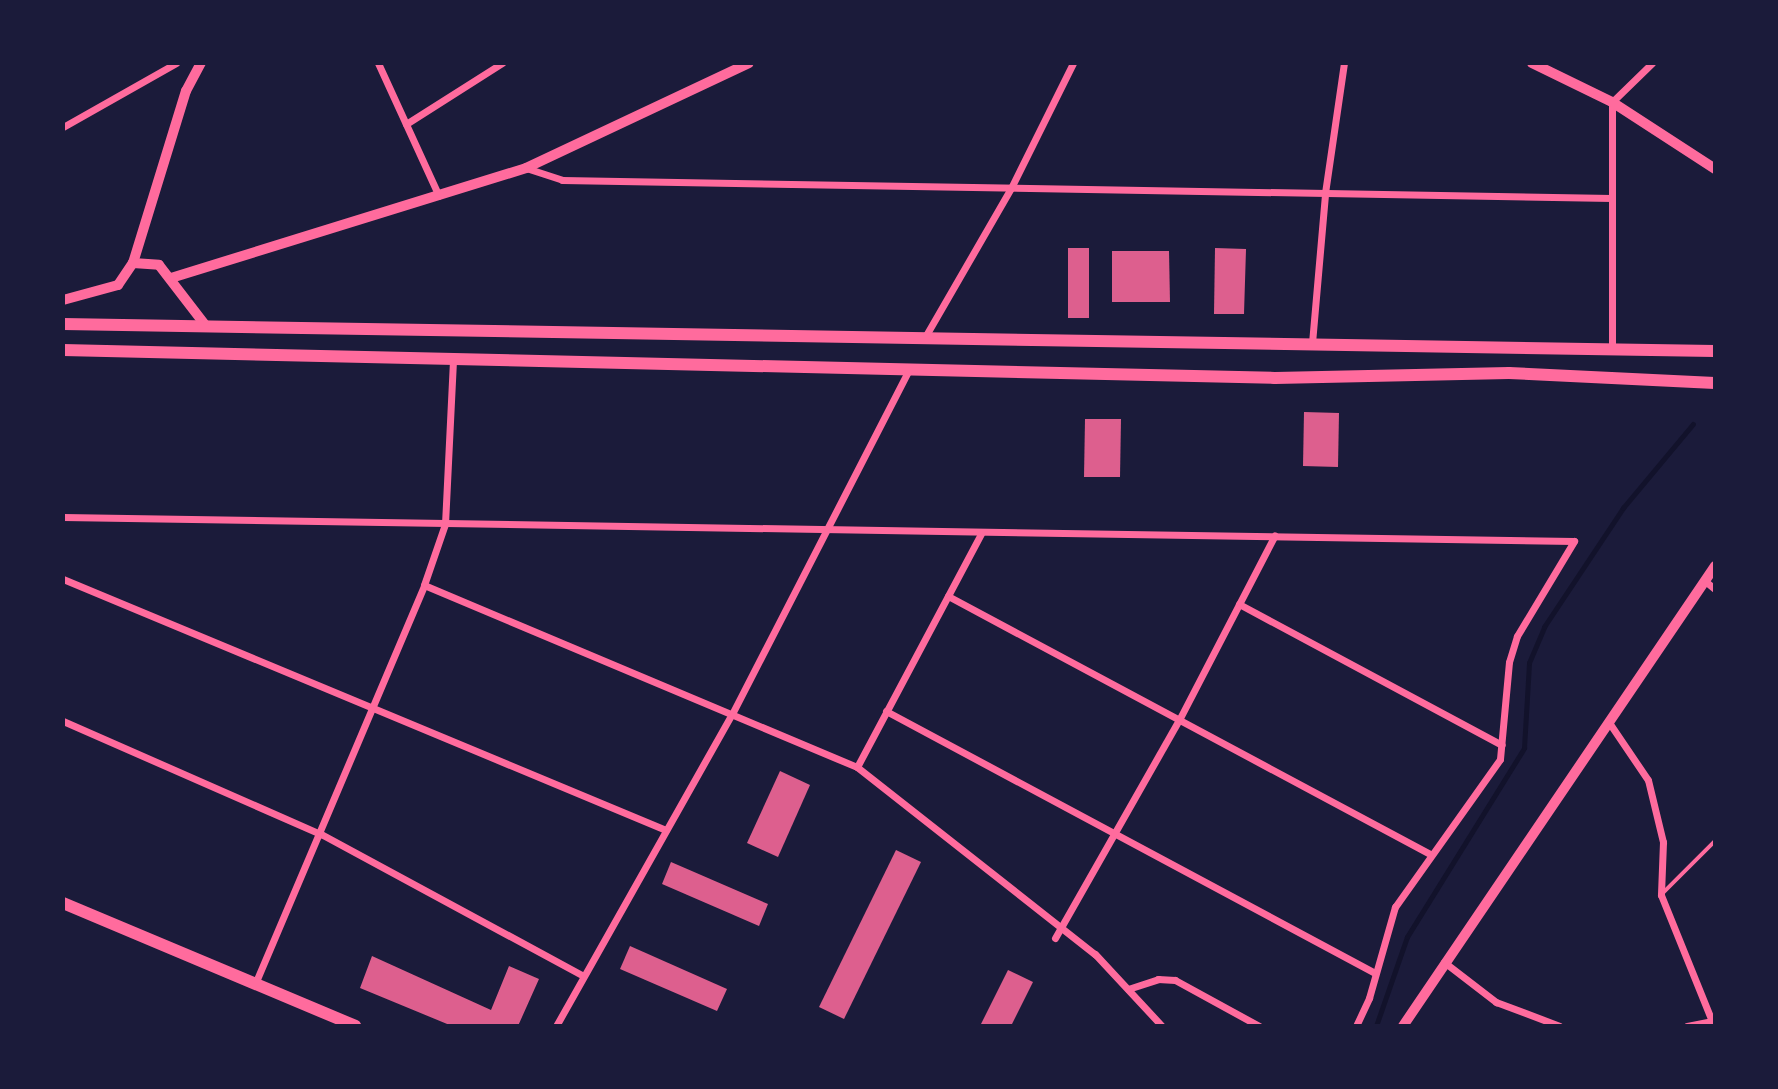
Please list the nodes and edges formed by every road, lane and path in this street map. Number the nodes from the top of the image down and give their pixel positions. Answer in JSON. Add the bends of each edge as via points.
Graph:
{"nodes":[{"id":1,"x":176,"y":63,"type":"edge"},
{"id":2,"x":198,"y":63,"type":"edge"},
{"id":3,"x":378,"y":63,"type":"edge"},
{"id":4,"x":502,"y":63,"type":"edge"},
{"id":5,"x":749,"y":63,"type":"edge"},
{"id":6,"x":1073,"y":63,"type":"edge"},
{"id":7,"x":1344,"y":63,"type":"edge"},
{"id":8,"x":1532,"y":63,"type":"edge"},
{"id":9,"x":1652,"y":63,"type":"edge"},
{"id":10,"x":1612,"y":102,"type":"junction"},
{"id":11,"x":406,"y":124,"type":"junction"},
{"id":12,"x":63,"y":127,"type":"edge"},
{"id":13,"x":526,"y":167,"type":"junction"},
{"id":14,"x":1715,"y":169,"type":"edge"},
{"id":15,"x":1011,"y":188,"type":"junction"},
{"id":16,"x":1325,"y":193,"type":"junction"},
{"id":17,"x":439,"y":196,"type":"junction"},
{"id":18,"x":1612,"y":198,"type":"junction"},
{"id":19,"x":133,"y":263,"type":"junction"},
{"id":20,"x":171,"y":278,"type":"junction"},
{"id":21,"x":63,"y":300,"type":"edge"},
{"id":22,"x":63,"y":324,"type":"edge"},
{"id":23,"x":206,"y":326,"type":"junction"},
{"id":24,"x":925,"y":337,"type":"junction"},
{"id":25,"x":1312,"y":343,"type":"junction"},
{"id":26,"x":1612,"y":347,"type":"junction"},
{"id":27,"x":63,"y":350,"type":"edge"},
{"id":28,"x":1715,"y":351,"type":"edge"},
{"id":29,"x":453,"y":358,"type":"junction"},
{"id":30,"x":909,"y":369,"type":"junction"},
{"id":31,"x":1715,"y":383,"type":"edge"},
{"id":32,"x":63,"y":517,"type":"edge"},
{"id":33,"x":444,"y":524,"type":"junction"},
{"id":34,"x":828,"y":532,"type":"junction"},
{"id":35,"x":981,"y":534,"type":"junction"},
{"id":36,"x":1275,"y":535,"type":"junction"},
{"id":37,"x":1715,"y":566,"type":"edge"},
{"id":38,"x":63,"y":579,"type":"edge"},
{"id":39,"x":1704,"y":581,"type":"junction"},
{"id":40,"x":424,"y":585,"type":"junction"},
{"id":41,"x":1715,"y":589,"type":"edge"},
{"id":42,"x":948,"y":596,"type":"junction"},
{"id":43,"x":1239,"y":604,"type":"junction"},
{"id":44,"x":372,"y":705,"type":"junction"},
{"id":45,"x":886,"y":711,"type":"junction"},
{"id":46,"x":732,"y":714,"type":"junction"},
{"id":47,"x":1179,"y":720,"type":"junction"},
{"id":48,"x":63,"y":721,"type":"edge"},
{"id":49,"x":1608,"y":721,"type":"junction"},
{"id":50,"x":1502,"y":746,"type":"junction"},
{"id":51,"x":857,"y":767,"type":"junction"},
{"id":52,"x":666,"y":830,"type":"junction"},
{"id":53,"x":321,"y":834,"type":"junction"},
{"id":54,"x":1113,"y":836,"type":"junction"},
{"id":55,"x":1715,"y":841,"type":"edge"},
{"id":56,"x":1430,"y":854,"type":"junction"},
{"id":57,"x":1661,"y":895,"type":"junction"},
{"id":58,"x":63,"y":903,"type":"edge"},
{"id":59,"x":1059,"y":930,"type":"junction"},
{"id":60,"x":1055,"y":939,"type":"dead end"},
{"id":61,"x":1443,"y":961,"type":"junction"},
{"id":62,"x":1375,"y":973,"type":"junction"},
{"id":63,"x":582,"y":975,"type":"junction"},
{"id":64,"x":256,"y":984,"type":"junction"},
{"id":65,"x":1128,"y":989,"type":"junction"},
{"id":66,"x":1713,"y":1024,"type":"edge"},
{"id":67,"x":355,"y":1026,"type":"edge"},
{"id":68,"x":556,"y":1026,"type":"edge"},
{"id":69,"x":1162,"y":1026,"type":"edge"},
{"id":70,"x":1259,"y":1026,"type":"edge"},
{"id":71,"x":1356,"y":1026,"type":"edge"},
{"id":72,"x":1403,"y":1026,"type":"edge"},
{"id":73,"x":1560,"y":1026,"type":"edge"},
{"id":74,"x":1687,"y":1026,"type":"edge"}],
"edges":[{"from":1,"to":12,"type":"street"},
{"from":2,"to":19,"type":"main road"},
{"from":3,"to":11,"type":"street"},
{"from":4,"to":11,"type":"street"},
{"from":5,"to":13,"type":"main road"},
{"from":6,"to":15,"type":"street"},
{"from":7,"to":16,"type":"street"},
{"from":8,"to":10,"type":"main road"},
{"from":9,"to":10,"type":"street"},
{"from":10,"to":14,"type":"main road"},
{"from":10,"to":18,"type":"street"},
{"from":11,"to":17,"type":"street"},
{"from":13,"to":15,"type":"street","via":[[562,180]]},
{"from":13,"to":17,"type":"main road"},
{"from":15,"to":16,"type":"street"},
{"from":15,"to":24,"type":"street"},
{"from":16,"to":18,"type":"street"},
{"from":16,"to":25,"type":"street"},
{"from":17,"to":20,"type":"main road"},
{"from":18,"to":26,"type":"street"},
{"from":19,"to":20,"type":"main road","via":[[159,265]]},
{"from":19,"to":21,"type":"main road","via":[[118,285]]},
{"from":20,"to":23,"type":"main road"},
{"from":22,"to":23,"type":"main road"},
{"from":23,"to":24,"type":"main road"},
{"from":24,"to":25,"type":"main road"},
{"from":25,"to":26,"type":"main road"},
{"from":26,"to":28,"type":"main road"},
{"from":27,"to":29,"type":"main road"},
{"from":29,"to":30,"type":"main road"},
{"from":29,"to":33,"type":"street"},
{"from":30,"to":31,"type":"main road","via":[[1275,378],[1509,373]]},
{"from":30,"to":34,"type":"street"},
{"from":32,"to":33,"type":"street"},
{"from":33,"to":34,"type":"street"},
{"from":33,"to":40,"type":"street"},
{"from":34,"to":35,"type":"street"},
{"from":34,"to":46,"type":"street"},
{"from":35,"to":36,"type":"street"},
{"from":35,"to":42,"type":"street"},
{"from":36,"to":43,"type":"street"},
{"from":36,"to":50,"type":"street","via":[[1574,541],[1517,636],[1509,662]]},
{"from":37,"to":39,"type":"main road"},
{"from":38,"to":44,"type":"street"},
{"from":39,"to":41,"type":"street"},
{"from":39,"to":49,"type":"main road"},
{"from":40,"to":44,"type":"street"},
{"from":40,"to":46,"type":"street"},
{"from":42,"to":45,"type":"street"},
{"from":42,"to":47,"type":"street"},
{"from":43,"to":47,"type":"street"},
{"from":43,"to":50,"type":"street"},
{"from":44,"to":52,"type":"street"},
{"from":44,"to":53,"type":"street"},
{"from":45,"to":51,"type":"street"},
{"from":45,"to":54,"type":"street"},
{"from":46,"to":51,"type":"street"},
{"from":46,"to":52,"type":"street"},
{"from":47,"to":54,"type":"street"},
{"from":47,"to":56,"type":"street"},
{"from":48,"to":53,"type":"street"},
{"from":49,"to":57,"type":"street","via":[[1648,780],[1663,842]]},
{"from":49,"to":61,"type":"main road"},
{"from":50,"to":56,"type":"street","via":[[1500,759],[1484,785]]},
{"from":51,"to":59,"type":"street"},
{"from":52,"to":63,"type":"street"},
{"from":53,"to":63,"type":"street"},
{"from":53,"to":64,"type":"street"},
{"from":54,"to":59,"type":"street"},
{"from":54,"to":62,"type":"street"},
{"from":55,"to":57,"type":"lane"},
{"from":56,"to":62,"type":"street","via":[[1395,907]]},
{"from":57,"to":66,"type":"street"},
{"from":58,"to":64,"type":"main road"},
{"from":59,"to":60,"type":"street"},
{"from":59,"to":65,"type":"street","via":[[1096,954]]},
{"from":61,"to":72,"type":"main road"},
{"from":61,"to":73,"type":"street","via":[[1496,1002]]},
{"from":62,"to":71,"type":"street"},
{"from":63,"to":68,"type":"street"},
{"from":64,"to":67,"type":"main road"},
{"from":65,"to":69,"type":"street"},
{"from":65,"to":70,"type":"street","via":[[1158,979],[1175,980]]},
{"from":66,"to":74,"type":"street"}]}
